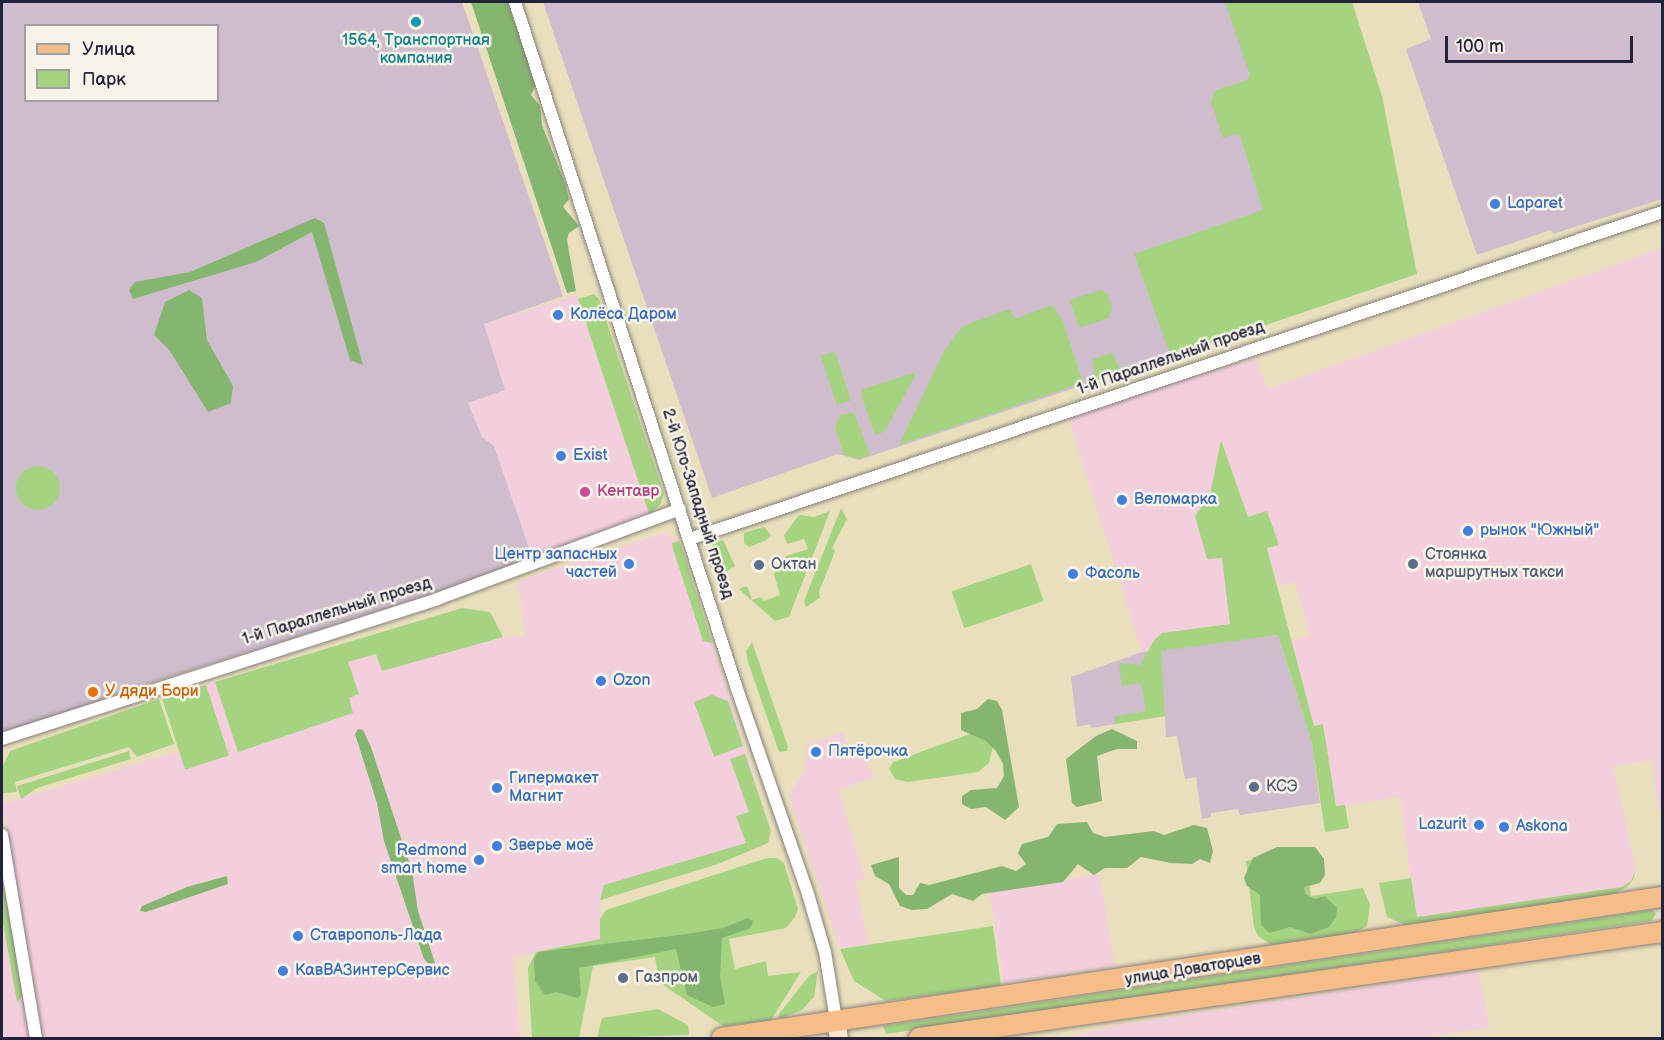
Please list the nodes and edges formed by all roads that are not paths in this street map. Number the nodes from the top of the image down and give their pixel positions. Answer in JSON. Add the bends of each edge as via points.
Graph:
{"nodes":[{"id":1,"x":515,"y":2,"type":"edge"},
{"id":2,"x":1662,"y":212,"type":"edge"},
{"id":3,"x":680,"y":509,"type":"junction"},
{"id":4,"x":690,"y":539,"type":"junction"},
{"id":5,"x":2,"y":739,"type":"edge"},
{"id":6,"x":2,"y":835,"type":"edge"},
{"id":7,"x":1662,"y":897,"type":"edge"},
{"id":8,"x":1662,"y":932,"type":"edge"},
{"id":9,"x":837,"y":1029,"type":"edge"},
{"id":10,"x":36,"y":1038,"type":"edge"},
{"id":11,"x":722,"y":1038,"type":"edge"},
{"id":12,"x":919,"y":1038,"type":"edge"}],
"edges":[{"from":1,"to":3,"type":"street","name":"2-й Юго-Западный проезд"},
{"from":2,"to":4,"type":"street","name":"1-й Параллельный проезд"},
{"from":3,"to":4,"type":"street","name":"2-й Юго-Западный проезд"},
{"from":3,"to":5,"type":"street","name":"1-й Параллельный проезд","via":[[437,599]]},
{"from":4,"to":9,"type":"street","name":"2-й Юго-Западный проезд","via":[[820,934]]},
{"from":6,"to":10,"type":"street"},
{"from":7,"to":9,"type":"main road","name":"улица Доваторцев"},
{"from":8,"to":12,"type":"main road","name":"улица Доваторцев"},
{"from":9,"to":11,"type":"main road","name":"улица Доваторцев"}]}
